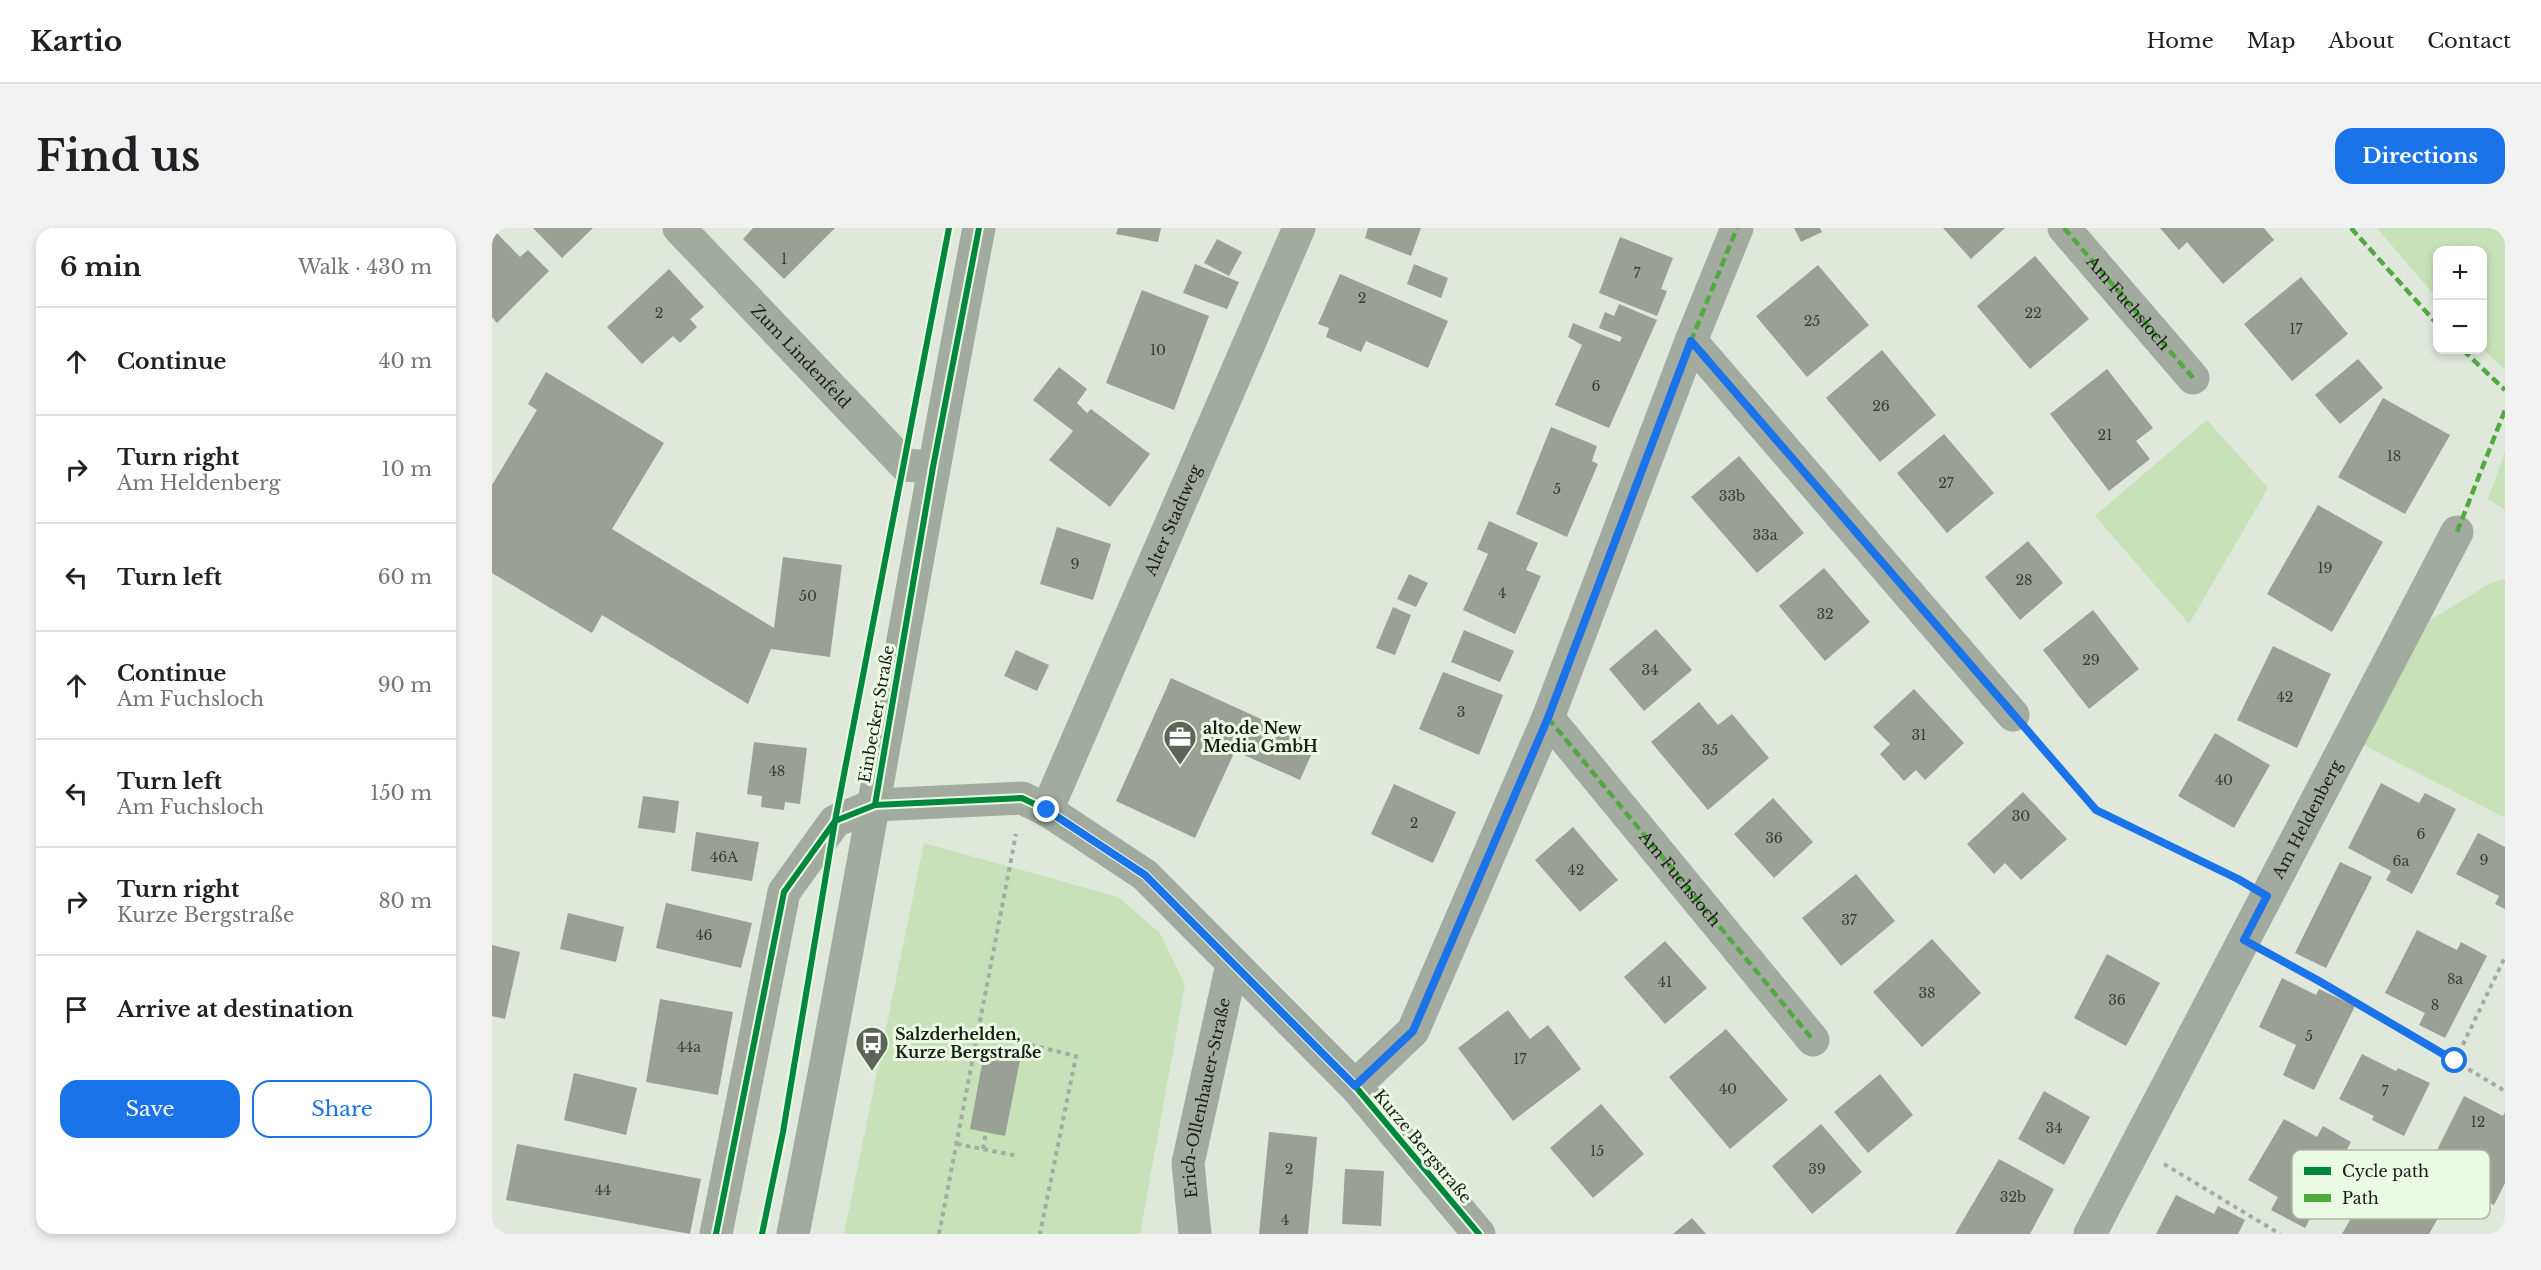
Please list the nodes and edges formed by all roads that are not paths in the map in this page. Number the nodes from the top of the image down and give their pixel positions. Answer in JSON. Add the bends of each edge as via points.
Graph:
{"nodes":[{"id":1,"x":679,"y":228,"type":"edge"},
{"id":2,"x":979,"y":228,"type":"edge"},
{"id":3,"x":1299,"y":228,"type":"edge"},
{"id":4,"x":1737,"y":228,"type":"edge"},
{"id":5,"x":2064,"y":228,"type":"edge"},
{"id":6,"x":1691,"y":341,"type":"junction"},
{"id":7,"x":2193,"y":378,"type":"dead end"},
{"id":8,"x":933,"y":467,"type":"junction"},
{"id":9,"x":2457,"y":532,"type":"dead end"},
{"id":10,"x":2013,"y":715,"type":"road end"},
{"id":11,"x":1548,"y":718,"type":"junction"},
{"id":12,"x":1035,"y":804,"type":"junction"},
{"id":13,"x":875,"y":805,"type":"junction"},
{"id":14,"x":1232,"y":964,"type":"junction"},
{"id":15,"x":1813,"y":1040,"type":"dead end"},
{"id":16,"x":1355,"y":1086,"type":"junction"},
{"id":17,"x":716,"y":1234,"type":"edge"},
{"id":18,"x":793,"y":1234,"type":"edge"},
{"id":19,"x":1195,"y":1234,"type":"edge"},
{"id":20,"x":1479,"y":1234,"type":"edge"},
{"id":21,"x":2090,"y":1234,"type":"edge"}],
"edges":[{"from":1,"to":8,"type":"street","name":"Zum Lindenfeld","via":[[905,465]]},
{"from":2,"to":8,"type":"street","name":"Einbecker Straße"},
{"from":3,"to":12,"type":"street","name":"Alter Stadtweg"},
{"from":4,"to":6,"type":"street"},
{"from":5,"to":7,"type":"street","name":"Am Fuchsloch"},
{"from":6,"to":10,"type":"street"},
{"from":6,"to":11,"type":"street"},
{"from":8,"to":13,"type":"street","name":"Einbecker Straße"},
{"from":9,"to":21,"type":"street","name":"Am Heldenberg"},
{"from":11,"to":15,"type":"street","name":"Am Fuchsloch"},
{"from":11,"to":16,"type":"street","via":[[1413,1031]]},
{"from":12,"to":13,"type":"street"},
{"from":12,"to":14,"type":"street","name":"Kurze Bergstraße","via":[[1145,875]]},
{"from":13,"to":17,"type":"street","name":"Einbecker Straße","via":[[835,821],[784,892]]},
{"from":13,"to":18,"type":"street","name":"Einbecker Straße"},
{"from":14,"to":16,"type":"street","name":"Kurze Bergstraße"},
{"from":14,"to":19,"type":"street","name":"Erich-Ollenhauer-Straße","via":[[1188,1163]]},
{"from":16,"to":20,"type":"street","name":"Kurze Bergstraße"}]}
